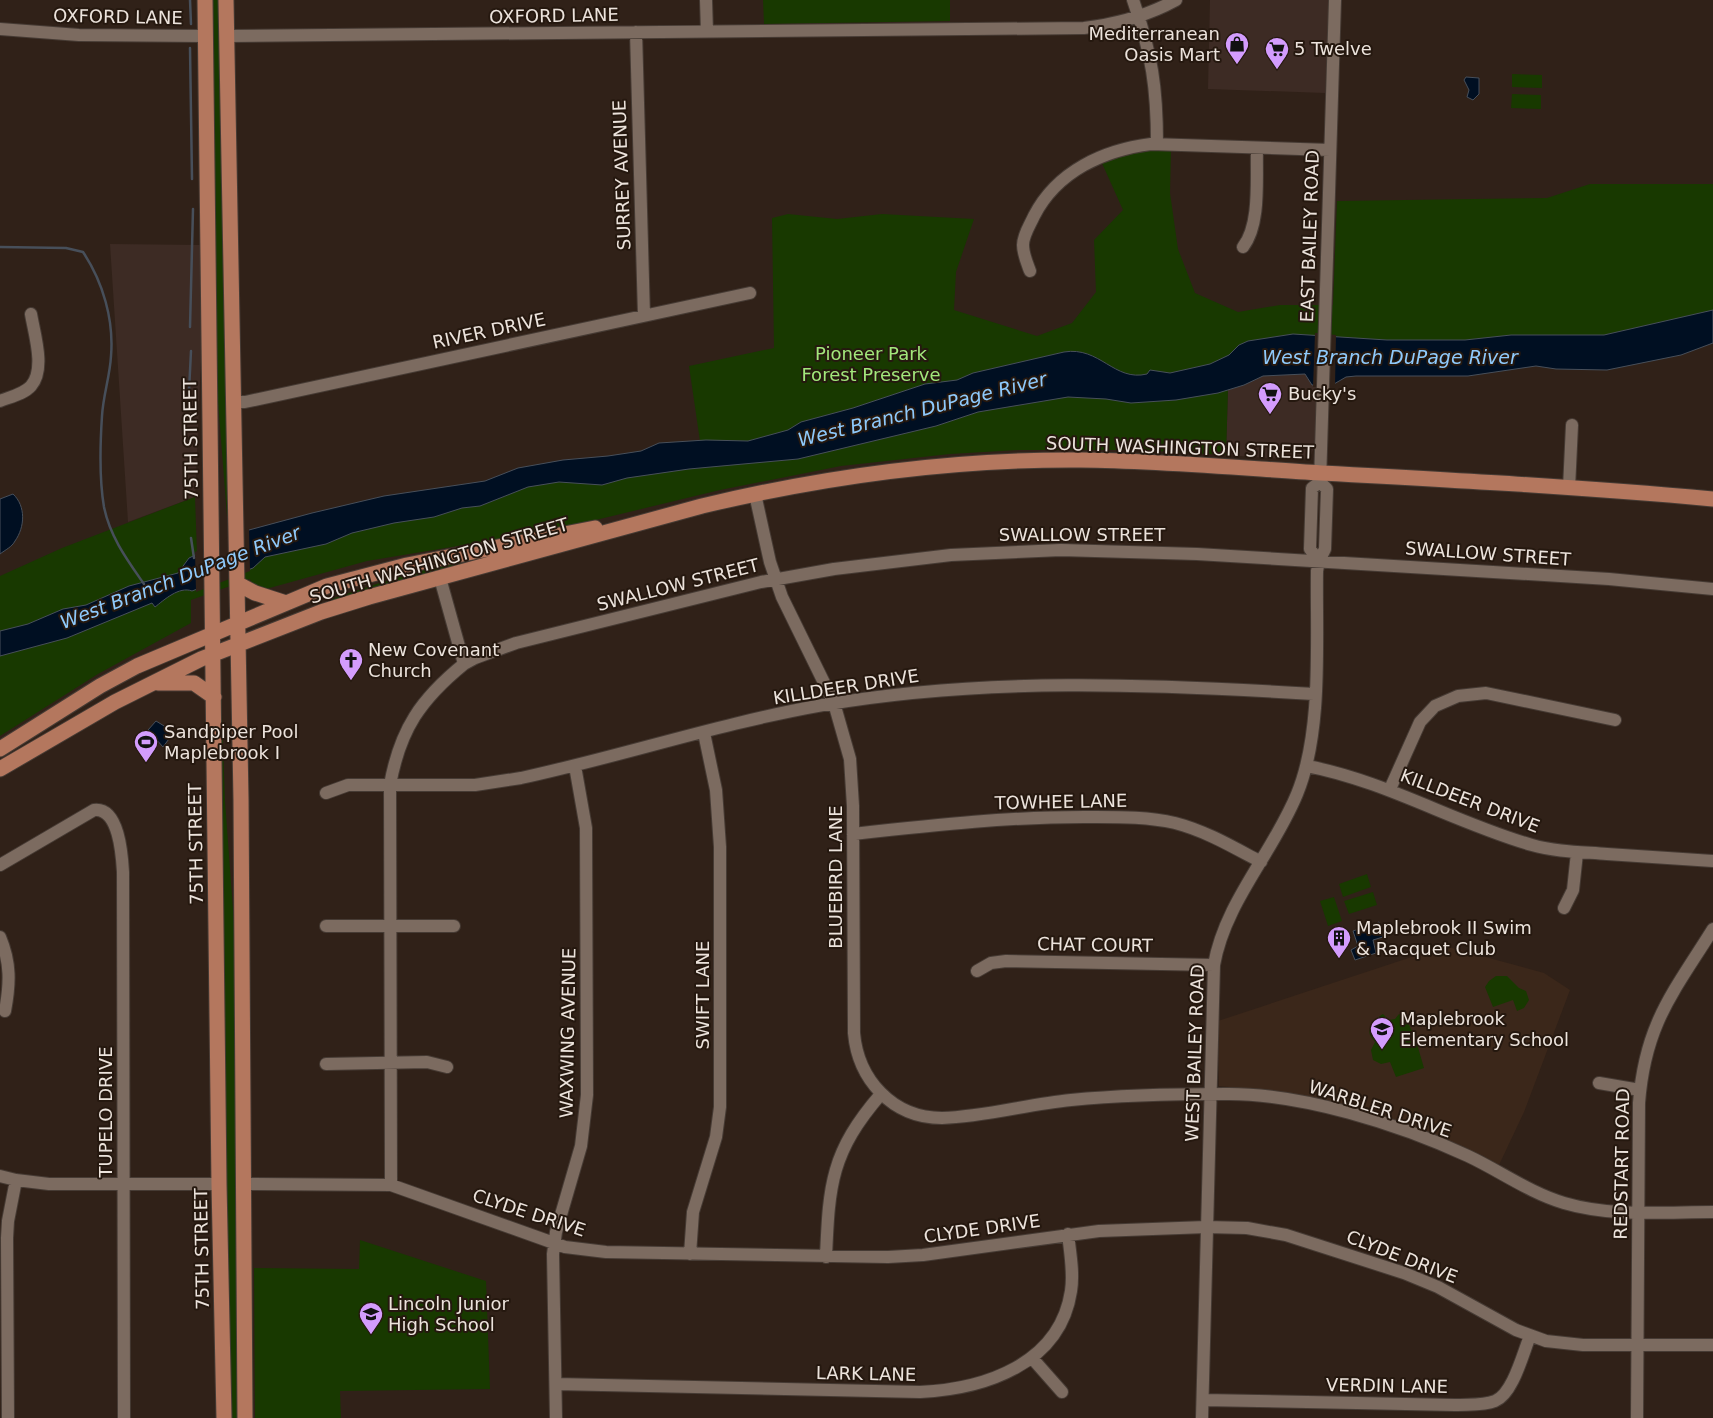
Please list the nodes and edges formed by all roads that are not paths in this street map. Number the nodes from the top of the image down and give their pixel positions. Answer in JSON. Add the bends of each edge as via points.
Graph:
{"nodes":[{"id":1,"x":205,"y":0,"type":"edge"},
{"id":2,"x":226,"y":0,"type":"edge"},
{"id":3,"x":706,"y":0,"type":"edge"},
{"id":4,"x":1133,"y":0,"type":"edge"},
{"id":5,"x":1176,"y":0,"type":"edge"},
{"id":6,"x":1335,"y":0,"type":"edge"},
{"id":7,"x":1139,"y":17,"type":"junction"},
{"id":8,"x":0,"y":29,"type":"edge"},
{"id":9,"x":636,"y":32,"type":"junction"},
{"id":10,"x":707,"y":32,"type":"junction"},
{"id":11,"x":206,"y":36,"type":"junction"},
{"id":12,"x":227,"y":36,"type":"junction"},
{"id":13,"x":1158,"y":144,"type":"junction"},
{"id":14,"x":1257,"y":148,"type":"junction"},
{"id":15,"x":1330,"y":150,"type":"junction"},
{"id":16,"x":1242,"y":247,"type":"dead end"},
{"id":17,"x":1030,"y":271,"type":"dead end"},
{"id":18,"x":750,"y":293,"type":"dead end"},
{"id":19,"x":30,"y":314,"type":"dead end"},
{"id":20,"x":644,"y":316,"type":"junction"},
{"id":21,"x":0,"y":401,"type":"edge"},
{"id":22,"x":234,"y":402,"type":"junction"},
{"id":23,"x":1572,"y":425,"type":"dead end"},
{"id":24,"x":1320,"y":477,"type":"junction"},
{"id":25,"x":1569,"y":488,"type":"junction"},
{"id":26,"x":755,"y":494,"type":"junction"},
{"id":27,"x":1713,"y":499,"type":"edge"},
{"id":28,"x":651,"y":520,"type":"junction"},
{"id":29,"x":1319,"y":561,"type":"junction"},
{"id":30,"x":440,"y":578,"type":"junction"},
{"id":31,"x":776,"y":579,"type":"junction"},
{"id":32,"x":238,"y":584,"type":"junction"},
{"id":33,"x":1713,"y":589,"type":"edge"},
{"id":34,"x":286,"y":604,"type":"junction"},
{"id":35,"x":238,"y":623,"type":"junction"},
{"id":36,"x":213,"y":632,"type":"junction"},
{"id":37,"x":239,"y":645,"type":"junction"},
{"id":38,"x":213,"y":654,"type":"junction"},
{"id":39,"x":464,"y":664,"type":"junction"},
{"id":40,"x":151,"y":684,"type":"junction"},
{"id":41,"x":1314,"y":694,"type":"junction"},
{"id":42,"x":214,"y":697,"type":"junction"},
{"id":43,"x":834,"y":703,"type":"junction"},
{"id":44,"x":1615,"y":720,"type":"dead end"},
{"id":45,"x":704,"y":733,"type":"junction"},
{"id":46,"x":0,"y":749,"type":"edge"},
{"id":47,"x":575,"y":766,"type":"junction"},
{"id":48,"x":1307,"y":766,"type":"junction"},
{"id":49,"x":0,"y":768,"type":"edge"},
{"id":50,"x":390,"y":785,"type":"junction"},
{"id":51,"x":1390,"y":790,"type":"junction"},
{"id":52,"x":326,"y":793,"type":"dead end"},
{"id":53,"x":854,"y":834,"type":"junction"},
{"id":54,"x":1577,"y":852,"type":"junction"},
{"id":55,"x":1713,"y":861,"type":"edge"},
{"id":56,"x":1261,"y":862,"type":"junction"},
{"id":57,"x":0,"y":865,"type":"edge"},
{"id":58,"x":1564,"y":908,"type":"dead end"},
{"id":59,"x":326,"y":926,"type":"dead end"},
{"id":60,"x":390,"y":926,"type":"junction"},
{"id":61,"x":454,"y":926,"type":"dead end"},
{"id":62,"x":1713,"y":929,"type":"edge"},
{"id":63,"x":0,"y":937,"type":"edge"},
{"id":64,"x":1214,"y":965,"type":"junction"},
{"id":65,"x":977,"y":971,"type":"dead end"},
{"id":66,"x":4,"y":1011,"type":"dead end"},
{"id":67,"x":390,"y":1062,"type":"junction"},
{"id":68,"x":326,"y":1064,"type":"dead end"},
{"id":69,"x":447,"y":1068,"type":"dead end"},
{"id":70,"x":1599,"y":1083,"type":"dead end"},
{"id":71,"x":1640,"y":1090,"type":"junction"},
{"id":72,"x":880,"y":1094,"type":"junction"},
{"id":73,"x":1210,"y":1094,"type":"junction"},
{"id":74,"x":0,"y":1176,"type":"edge"},
{"id":75,"x":16,"y":1180,"type":"junction"},
{"id":76,"x":124,"y":1184,"type":"junction"},
{"id":77,"x":219,"y":1184,"type":"junction"},
{"id":78,"x":244,"y":1184,"type":"junction"},
{"id":79,"x":391,"y":1185,"type":"junction"},
{"id":80,"x":1638,"y":1212,"type":"junction"},
{"id":81,"x":1713,"y":1212,"type":"edge"},
{"id":82,"x":1206,"y":1226,"type":"junction"},
{"id":83,"x":1068,"y":1234,"type":"junction"},
{"id":84,"x":554,"y":1243,"type":"junction"},
{"id":85,"x":690,"y":1254,"type":"junction"},
{"id":86,"x":826,"y":1257,"type":"junction"},
{"id":87,"x":1530,"y":1336,"type":"junction"},
{"id":88,"x":1637,"y":1344,"type":"junction"},
{"id":89,"x":1713,"y":1345,"type":"edge"},
{"id":90,"x":1032,"y":1358,"type":"junction"},
{"id":91,"x":556,"y":1384,"type":"junction"},
{"id":92,"x":1062,"y":1392,"type":"dead end"},
{"id":93,"x":1203,"y":1400,"type":"junction"},
{"id":94,"x":8,"y":1418,"type":"edge"},
{"id":95,"x":124,"y":1418,"type":"edge"},
{"id":96,"x":224,"y":1418,"type":"edge"},
{"id":97,"x":245,"y":1418,"type":"edge"},
{"id":98,"x":556,"y":1418,"type":"edge"},
{"id":99,"x":1202,"y":1418,"type":"edge"},
{"id":100,"x":1637,"y":1418,"type":"edge"}],
"edges":[{"from":1,"to":11,"type":"main road","name":"75TH STREET"},
{"from":2,"to":12,"type":"main road"},
{"from":3,"to":10,"type":"street"},
{"from":4,"to":7,"type":"street"},
{"from":5,"to":7,"type":"street","name":"OXFORD LANE"},
{"from":6,"to":15,"type":"street","name":"EAST BAILEY ROAD"},
{"from":7,"to":10,"type":"street","name":"OXFORD LANE","via":[[1112,25],[1084,28]]},
{"from":7,"to":13,"type":"street","via":[[1156,87]]},
{"from":8,"to":11,"type":"street","name":"OXFORD LANE","via":[[79,35]]},
{"from":9,"to":10,"type":"street","name":"OXFORD LANE"},
{"from":9,"to":12,"type":"street","name":"OXFORD LANE"},
{"from":9,"to":20,"type":"street","name":"SURREY AVENUE"},
{"from":11,"to":36,"type":"main road","name":"75TH STREET"},
{"from":12,"to":22,"type":"main road"},
{"from":13,"to":14,"type":"street"},
{"from":13,"to":17,"type":"street","via":[[1125,148],[1103,155],[1081,166],[1053,189],[1036,212],[1024,239]]},
{"from":14,"to":15,"type":"street"},
{"from":14,"to":16,"type":"street","via":[[1254,223],[1249,239]]},
{"from":15,"to":24,"type":"street","name":"EAST BAILEY ROAD"},
{"from":18,"to":20,"type":"street","name":"RIVER DRIVE"},
{"from":19,"to":21,"type":"street","via":[[37,376],[31,386]]},
{"from":20,"to":22,"type":"street","name":"RIVER DRIVE"},
{"from":22,"to":32,"type":"main road"},
{"from":23,"to":25,"type":"street"},
{"from":24,"to":25,"type":"main road","name":"SOUTH WASHINGTON STREET"},
{"from":24,"to":26,"type":"main road","name":"SOUTH WASHINGTON STREET","via":[[1131,461],[1024,461],[898,470]]},
{"from":24,"to":29,"type":"street","name":"WEST BAILEY ROAD","via":[[1327,491],[1325,549]]},
{"from":25,"to":27,"type":"main road","name":"SOUTH WASHINGTON STREET"},
{"from":26,"to":28,"type":"main road","name":"SOUTH WASHINGTON STREET"},
{"from":26,"to":31,"type":"street","name":"BLUEBIRD LANE"},
{"from":28,"to":30,"type":"main road","name":"SOUTH WASHINGTON STREET"},
{"from":28,"to":34,"type":"main road","name":"SOUTH WASHINGTON STREET","via":[[569,532],[391,569],[327,586]]},
{"from":29,"to":31,"type":"street","name":"SWALLOW STREET","via":[[1110,550],[1016,552],[890,561]]},
{"from":29,"to":33,"type":"street","name":"SWALLOW STREET","via":[[1609,579]]},
{"from":29,"to":41,"type":"street","name":"WEST BAILEY ROAD"},
{"from":30,"to":37,"type":"main road","name":"SOUTH WASHINGTON STREET","via":[[321,612]]},
{"from":30,"to":39,"type":"street"},
{"from":31,"to":39,"type":"street","name":"SWALLOW STREET","via":[[516,643]]},
{"from":31,"to":43,"type":"street","name":"BLUEBIRD LANE"},
{"from":32,"to":34,"type":"main road"},
{"from":32,"to":35,"type":"main road"},
{"from":34,"to":35,"type":"main road","name":"SOUTH WASHINGTON STREET"},
{"from":35,"to":36,"type":"main road","name":"SOUTH WASHINGTON STREET"},
{"from":35,"to":37,"type":"main road"},
{"from":36,"to":38,"type":"main road","name":"75TH STREET"},
{"from":36,"to":46,"type":"main road","name":"SOUTH WASHINGTON STREET","via":[[100,686]]},
{"from":37,"to":38,"type":"main road","name":"SOUTH WASHINGTON STREET"},
{"from":37,"to":78,"type":"main road"},
{"from":38,"to":40,"type":"main road","name":"SOUTH WASHINGTON STREET"},
{"from":38,"to":42,"type":"main road","name":"75TH STREET"},
{"from":39,"to":50,"type":"street","name":"SWALLOW STREET","via":[[428,696],[411,720]]},
{"from":40,"to":42,"type":"main road","via":[[194,682]]},
{"from":40,"to":49,"type":"main road","name":"SOUTH WASHINGTON STREET"},
{"from":41,"to":43,"type":"street","name":"KILLDEER DRIVE","via":[[1053,684],[957,689]]},
{"from":41,"to":48,"type":"street","name":"WEST BAILEY ROAD"},
{"from":42,"to":77,"type":"main road","name":"75TH STREET"},
{"from":43,"to":45,"type":"street","name":"KILLDEER DRIVE"},
{"from":43,"to":53,"type":"street","name":"BLUEBIRD LANE","via":[[850,759]]},
{"from":44,"to":51,"type":"street","via":[[1486,694],[1458,696],[1435,706],[1420,722]]},
{"from":45,"to":47,"type":"street","name":"KILLDEER DRIVE"},
{"from":45,"to":85,"type":"street","name":"SWIFT LANE","via":[[716,790],[720,839],[720,1098],[716,1137],[693,1212]]},
{"from":47,"to":50,"type":"street","name":"KILLDEER DRIVE","via":[[486,784]]},
{"from":47,"to":84,"type":"street","name":"WAXWING AVENUE","via":[[586,828],[587,1095],[581,1146]]},
{"from":48,"to":51,"type":"street","name":"KILLDEER DRIVE","via":[[1349,775]]},
{"from":48,"to":56,"type":"street","name":"WEST BAILEY ROAD","via":[[1293,803]]},
{"from":50,"to":52,"type":"street","name":"KILLDEER DRIVE","via":[[341,786]]},
{"from":50,"to":60,"type":"street","name":"SWALLOW STREET"},
{"from":51,"to":54,"type":"street","name":"KILLDEER DRIVE","via":[[1511,839]]},
{"from":53,"to":56,"type":"street","name":"TOWHEE LANE","via":[[1000,820],[1133,818],[1174,823],[1198,830]]},
{"from":53,"to":72,"type":"street","name":"BLUEBIRD LANE","via":[[855,1043],[861,1066]]},
{"from":54,"to":55,"type":"street","name":"KILLDEER DRIVE"},
{"from":54,"to":58,"type":"street","via":[[1573,890]]},
{"from":56,"to":64,"type":"street","name":"WEST BAILEY ROAD","via":[[1224,929]]},
{"from":57,"to":76,"type":"street","name":"TUPELO DRIVE","via":[[94,810],[104,810],[112,820],[118,836],[123,872]]},
{"from":59,"to":60,"type":"street"},
{"from":60,"to":61,"type":"street"},
{"from":60,"to":67,"type":"street","name":"SWALLOW STREET"},
{"from":62,"to":71,"type":"street","name":"REDSTART ROAD","via":[[1657,1019],[1645,1057]]},
{"from":63,"to":66,"type":"street","via":[[10,976]]},
{"from":64,"to":65,"type":"street","name":"CHAT COURT","via":[[1006,961],[991,963]]},
{"from":64,"to":73,"type":"street","name":"WEST BAILEY ROAD"},
{"from":67,"to":68,"type":"street"},
{"from":67,"to":69,"type":"street","via":[[427,1062]]},
{"from":67,"to":79,"type":"street","name":"SWALLOW STREET"},
{"from":70,"to":71,"type":"street"},
{"from":71,"to":80,"type":"street","name":"REDSTART ROAD"},
{"from":72,"to":73,"type":"street","name":"WARBLER DRIVE","via":[[908,1111],[940,1118],[1078,1099]]},
{"from":72,"to":86,"type":"street","via":[[853,1131],[837,1162],[829,1193]]},
{"from":73,"to":80,"type":"street","name":"WARBLER DRIVE","via":[[1258,1095],[1337,1110],[1460,1153],[1562,1202],[1592,1209]]},
{"from":73,"to":82,"type":"street","name":"WEST BAILEY ROAD"},
{"from":74,"to":75,"type":"street"},
{"from":75,"to":76,"type":"street","via":[[49,1184]]},
{"from":75,"to":94,"type":"street","via":[[8,1221]]},
{"from":76,"to":77,"type":"street"},
{"from":76,"to":95,"type":"street","name":"TUPELO DRIVE"},
{"from":77,"to":96,"type":"main road","name":"75TH STREET"},
{"from":78,"to":79,"type":"street","name":"CLYDE DRIVE"},
{"from":78,"to":97,"type":"main road"},
{"from":79,"to":84,"type":"street","name":"CLYDE DRIVE"},
{"from":80,"to":81,"type":"street","name":"WARBLER DRIVE"},
{"from":80,"to":88,"type":"street","name":"REDSTART ROAD"},
{"from":82,"to":83,"type":"street","name":"CLYDE DRIVE"},
{"from":82,"to":87,"type":"street","name":"CLYDE DRIVE","via":[[1247,1228],[1286,1235],[1404,1273],[1438,1287]]},
{"from":82,"to":93,"type":"street","name":"WEST BAILEY ROAD"},
{"from":83,"to":86,"type":"street","name":"CLYDE DRIVE","via":[[923,1255]]},
{"from":83,"to":90,"type":"street","name":"LARK LANE","via":[[1072,1289],[1067,1309],[1055,1334]]},
{"from":84,"to":85,"type":"street","name":"CLYDE DRIVE","via":[[586,1251]]},
{"from":84,"to":91,"type":"street","name":"WAXWING AVENUE"},
{"from":85,"to":86,"type":"street","name":"CLYDE DRIVE"},
{"from":87,"to":88,"type":"street","name":"CLYDE DRIVE","via":[[1574,1344]]},
{"from":87,"to":93,"type":"street","name":"VERDIN LANE","via":[[1510,1386],[1499,1399],[1487,1403]]},
{"from":88,"to":89,"type":"street","name":"CLYDE DRIVE"},
{"from":88,"to":100,"type":"street","name":"REDSTART ROAD"},
{"from":90,"to":91,"type":"street","name":"LARK LANE","via":[[985,1381],[928,1392]]},
{"from":90,"to":92,"type":"street"},
{"from":91,"to":98,"type":"street","name":"WAXWING AVENUE"},
{"from":93,"to":99,"type":"street","name":"WEST BAILEY ROAD"}]}
